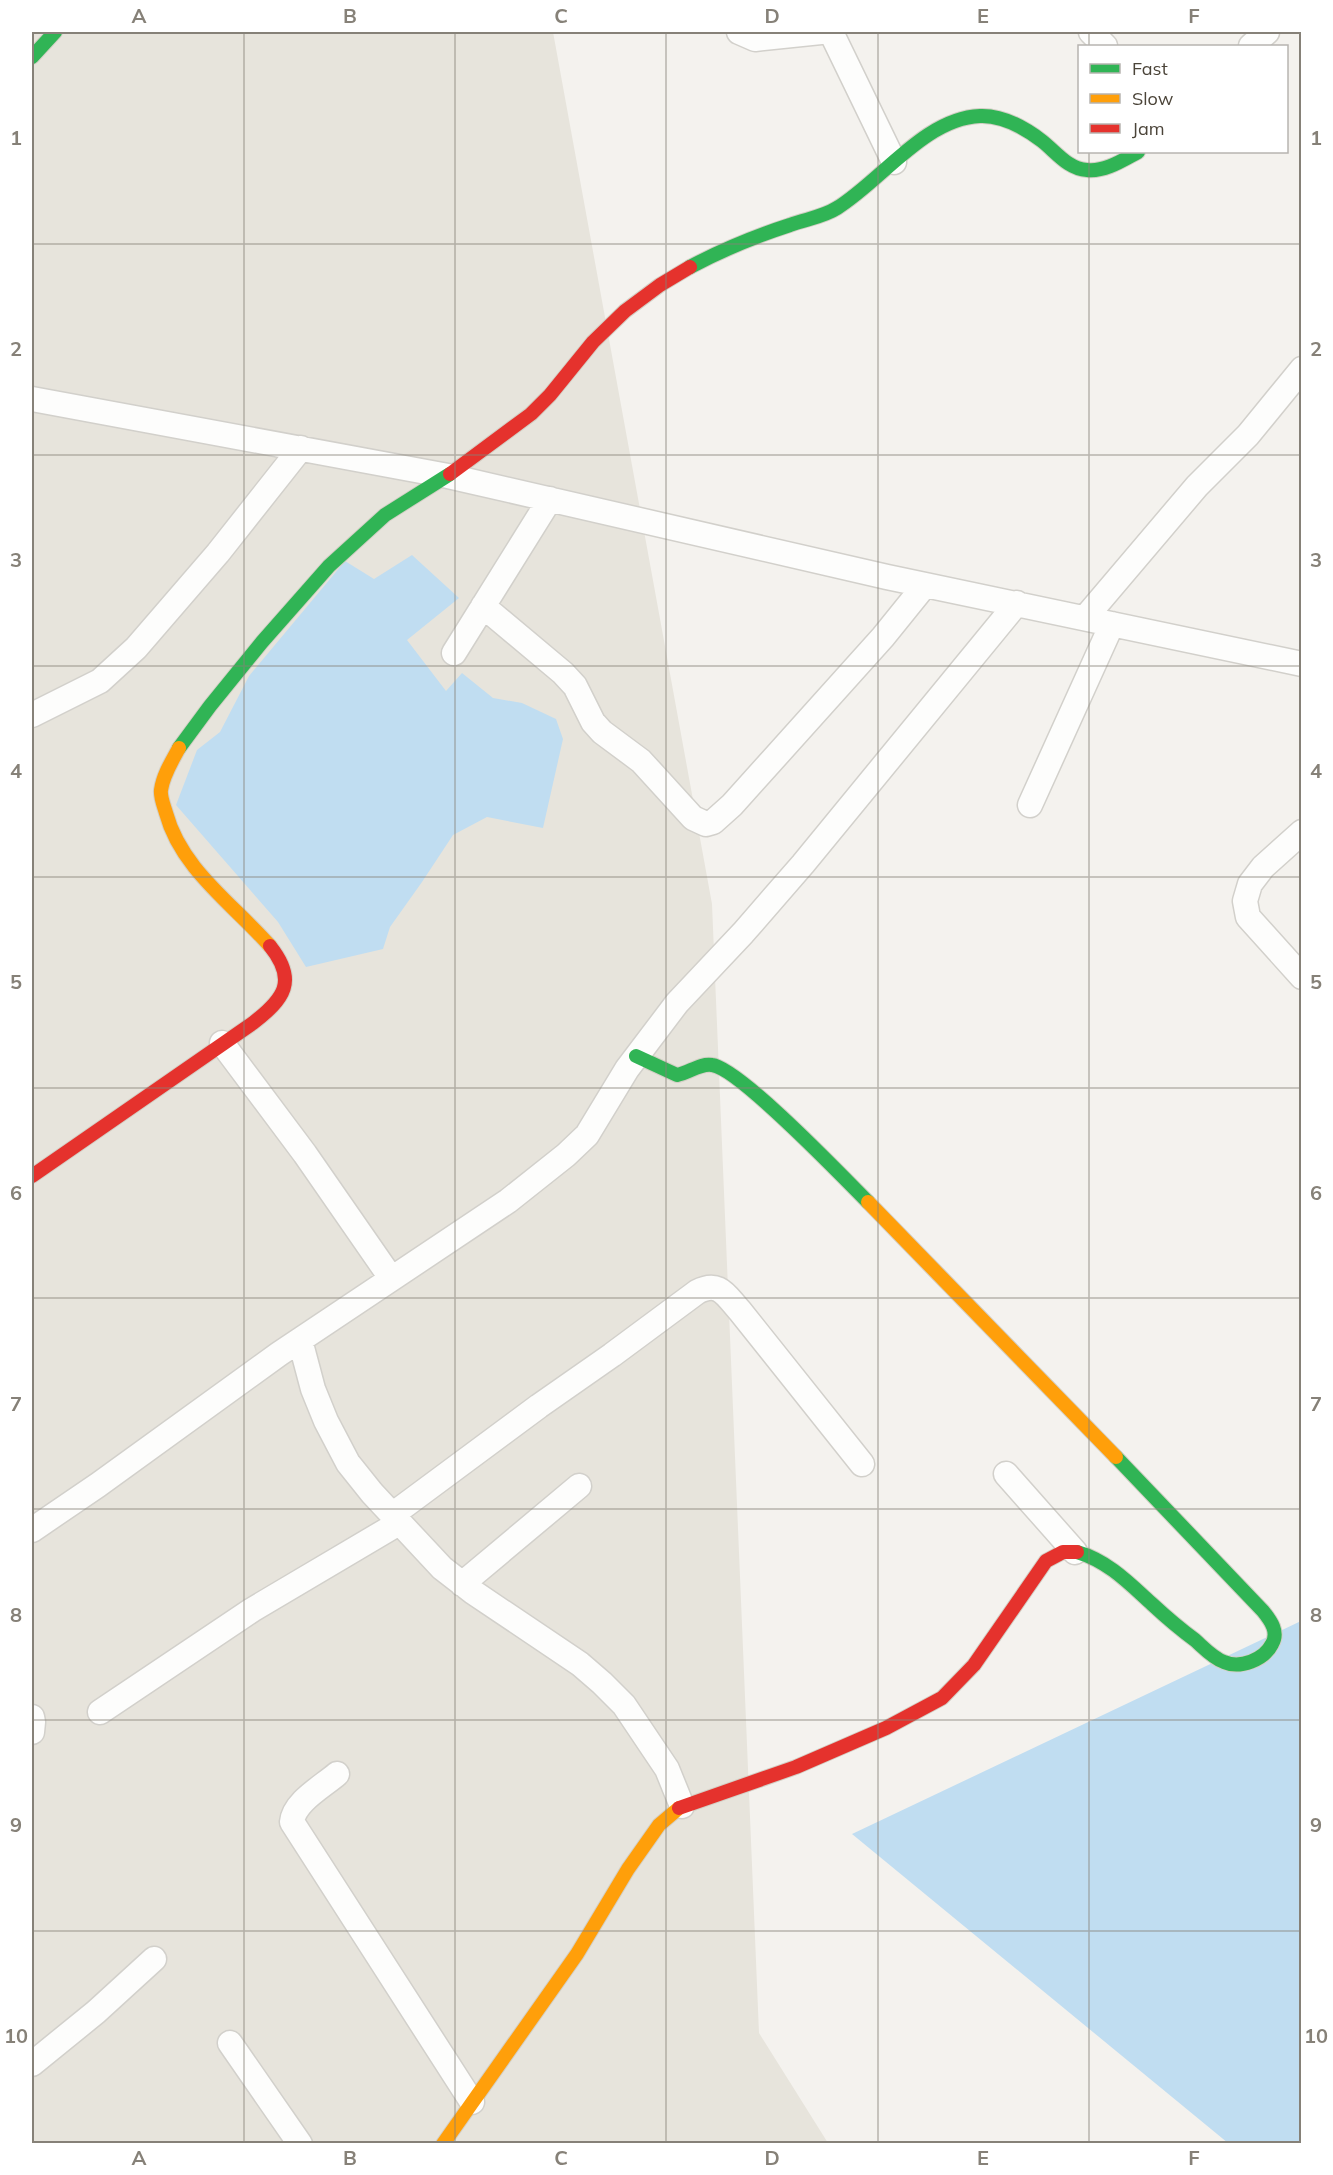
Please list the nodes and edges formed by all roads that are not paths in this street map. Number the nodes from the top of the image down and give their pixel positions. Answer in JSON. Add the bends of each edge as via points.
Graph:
{"nodes":[{"id":1,"x":55,"y":32,"type":"edge"},
{"id":2,"x":739,"y":32,"type":"edge"},
{"id":3,"x":821,"y":32,"type":"edge"},
{"id":4,"x":831,"y":32,"type":"edge"},
{"id":5,"x":1091,"y":32,"type":"edge"},
{"id":6,"x":1268,"y":32,"type":"edge"},
{"id":7,"x":1104,"y":45,"type":"edge"},
{"id":8,"x":1252,"y":45,"type":"edge"},
{"id":9,"x":32,"y":57,"type":"edge"},
{"id":10,"x":1135,"y":153,"type":"edge"},
{"id":11,"x":894,"y":162,"type":"junction"},
{"id":12,"x":1302,"y":369,"type":"edge"},
{"id":13,"x":32,"y":399,"type":"edge"},
{"id":14,"x":301,"y":448,"type":"junction"},
{"id":15,"x":448,"y":476,"type":"junction"},
{"id":16,"x":550,"y":499,"type":"junction"},
{"id":17,"x":925,"y":585,"type":"junction"},
{"id":18,"x":1017,"y":603,"type":"junction"},
{"id":19,"x":483,"y":606,"type":"junction"},
{"id":20,"x":1084,"y":618,"type":"junction"},
{"id":21,"x":1112,"y":624,"type":"junction"},
{"id":22,"x":454,"y":653,"type":"dead end"},
{"id":23,"x":1302,"y":664,"type":"edge"},
{"id":24,"x":32,"y":715,"type":"edge"},
{"id":25,"x":1030,"y":805,"type":"dead end"},
{"id":26,"x":1302,"y":832,"type":"edge"},
{"id":27,"x":1302,"y":977,"type":"edge"},
{"id":28,"x":222,"y":1043,"type":"junction"},
{"id":29,"x":636,"y":1056,"type":"junction"},
{"id":30,"x":32,"y":1176,"type":"edge"},
{"id":31,"x":391,"y":1278,"type":"junction"},
{"id":32,"x":300,"y":1340,"type":"junction"},
{"id":33,"x":862,"y":1464,"type":"dead end"},
{"id":34,"x":1006,"y":1473,"type":"dead end"},
{"id":35,"x":579,"y":1486,"type":"dead end"},
{"id":36,"x":395,"y":1519,"type":"junction"},
{"id":37,"x":32,"y":1530,"type":"edge"},
{"id":38,"x":1075,"y":1552,"type":"junction"},
{"id":39,"x":462,"y":1584,"type":"junction"},
{"id":40,"x":100,"y":1712,"type":"dead end"},
{"id":41,"x":32,"y":1717,"type":"edge"},
{"id":42,"x":32,"y":1732,"type":"edge"},
{"id":43,"x":337,"y":1774,"type":"dead end"},
{"id":44,"x":687,"y":1804,"type":"junction"},
{"id":45,"x":154,"y":1959,"type":"dead end"},
{"id":46,"x":230,"y":2043,"type":"dead end"},
{"id":47,"x":32,"y":2064,"type":"edge"},
{"id":48,"x":472,"y":2102,"type":"junction"},
{"id":49,"x":300,"y":2144,"type":"edge"},
{"id":50,"x":443,"y":2144,"type":"edge"}],
"edges":[{"from":1,"to":9,"type":"main road"},
{"from":2,"to":3,"type":"street","via":[[754,39]]},
{"from":4,"to":11,"type":"street"},
{"from":5,"to":7,"type":"street"},
{"from":6,"to":8,"type":"street"},
{"from":10,"to":11,"type":"main road","via":[[1094,170],[1076,168],[1017,125],[991,115],[967,117],[939,129]]},
{"from":11,"to":15,"type":"main road","via":[[835,210],[723,251],[685,270],[618,316],[543,403]]},
{"from":12,"to":20,"type":"street"},
{"from":13,"to":14,"type":"street"},
{"from":14,"to":15,"type":"street"},
{"from":14,"to":24,"type":"street","via":[[136,648],[100,681]]},
{"from":15,"to":16,"type":"street"},
{"from":15,"to":28,"type":"main road","via":[[389,512],[305,591],[172,760],[161,789],[166,819],[179,846],[195,870],[275,953],[286,980],[283,994],[273,1008]]},
{"from":16,"to":17,"type":"street"},
{"from":16,"to":19,"type":"street"},
{"from":17,"to":18,"type":"street"},
{"from":17,"to":19,"type":"street","via":[[732,805],[706,824],[693,818],[641,761],[602,732],[562,673]]},
{"from":18,"to":20,"type":"street"},
{"from":18,"to":29,"type":"street","via":[[803,864],[677,1003]]},
{"from":19,"to":22,"type":"street"},
{"from":20,"to":21,"type":"street"},
{"from":21,"to":23,"type":"street"},
{"from":21,"to":25,"type":"street"},
{"from":26,"to":27,"type":"street","via":[[1263,867],[1250,884],[1245,901],[1248,917]]},
{"from":28,"to":30,"type":"main road"},
{"from":28,"to":31,"type":"street"},
{"from":29,"to":31,"type":"street","via":[[587,1135],[566,1155],[508,1201]]},
{"from":29,"to":38,"type":"main road","via":[[678,1075],[714,1064],[736,1077],[766,1104],[943,1277],[1252,1599],[1274,1628],[1271,1647],[1248,1663],[1227,1664],[1119,1575],[1097,1560]]},
{"from":31,"to":32,"type":"street"},
{"from":32,"to":36,"type":"street","via":[[313,1389],[348,1463]]},
{"from":32,"to":37,"type":"street"},
{"from":33,"to":36,"type":"street","via":[[740,1311],[714,1287],[698,1292],[530,1412]]},
{"from":34,"to":38,"type":"street"},
{"from":35,"to":39,"type":"street"},
{"from":36,"to":39,"type":"street"},
{"from":36,"to":40,"type":"street"},
{"from":38,"to":44,"type":"main road","via":[[1059,1552],[1046,1561],[974,1665],[942,1698],[886,1728],[752,1783]]},
{"from":39,"to":44,"type":"street","via":[[602,1683],[639,1726]]},
{"from":41,"to":42,"type":"street"},
{"from":43,"to":48,"type":"street","via":[[301,1804],[292,1822]]},
{"from":44,"to":48,"type":"main road","via":[[659,1825],[643,1846],[578,1954]]},
{"from":45,"to":47,"type":"street","via":[[96,2013]]},
{"from":46,"to":49,"type":"street"},
{"from":48,"to":50,"type":"main road"}]}
